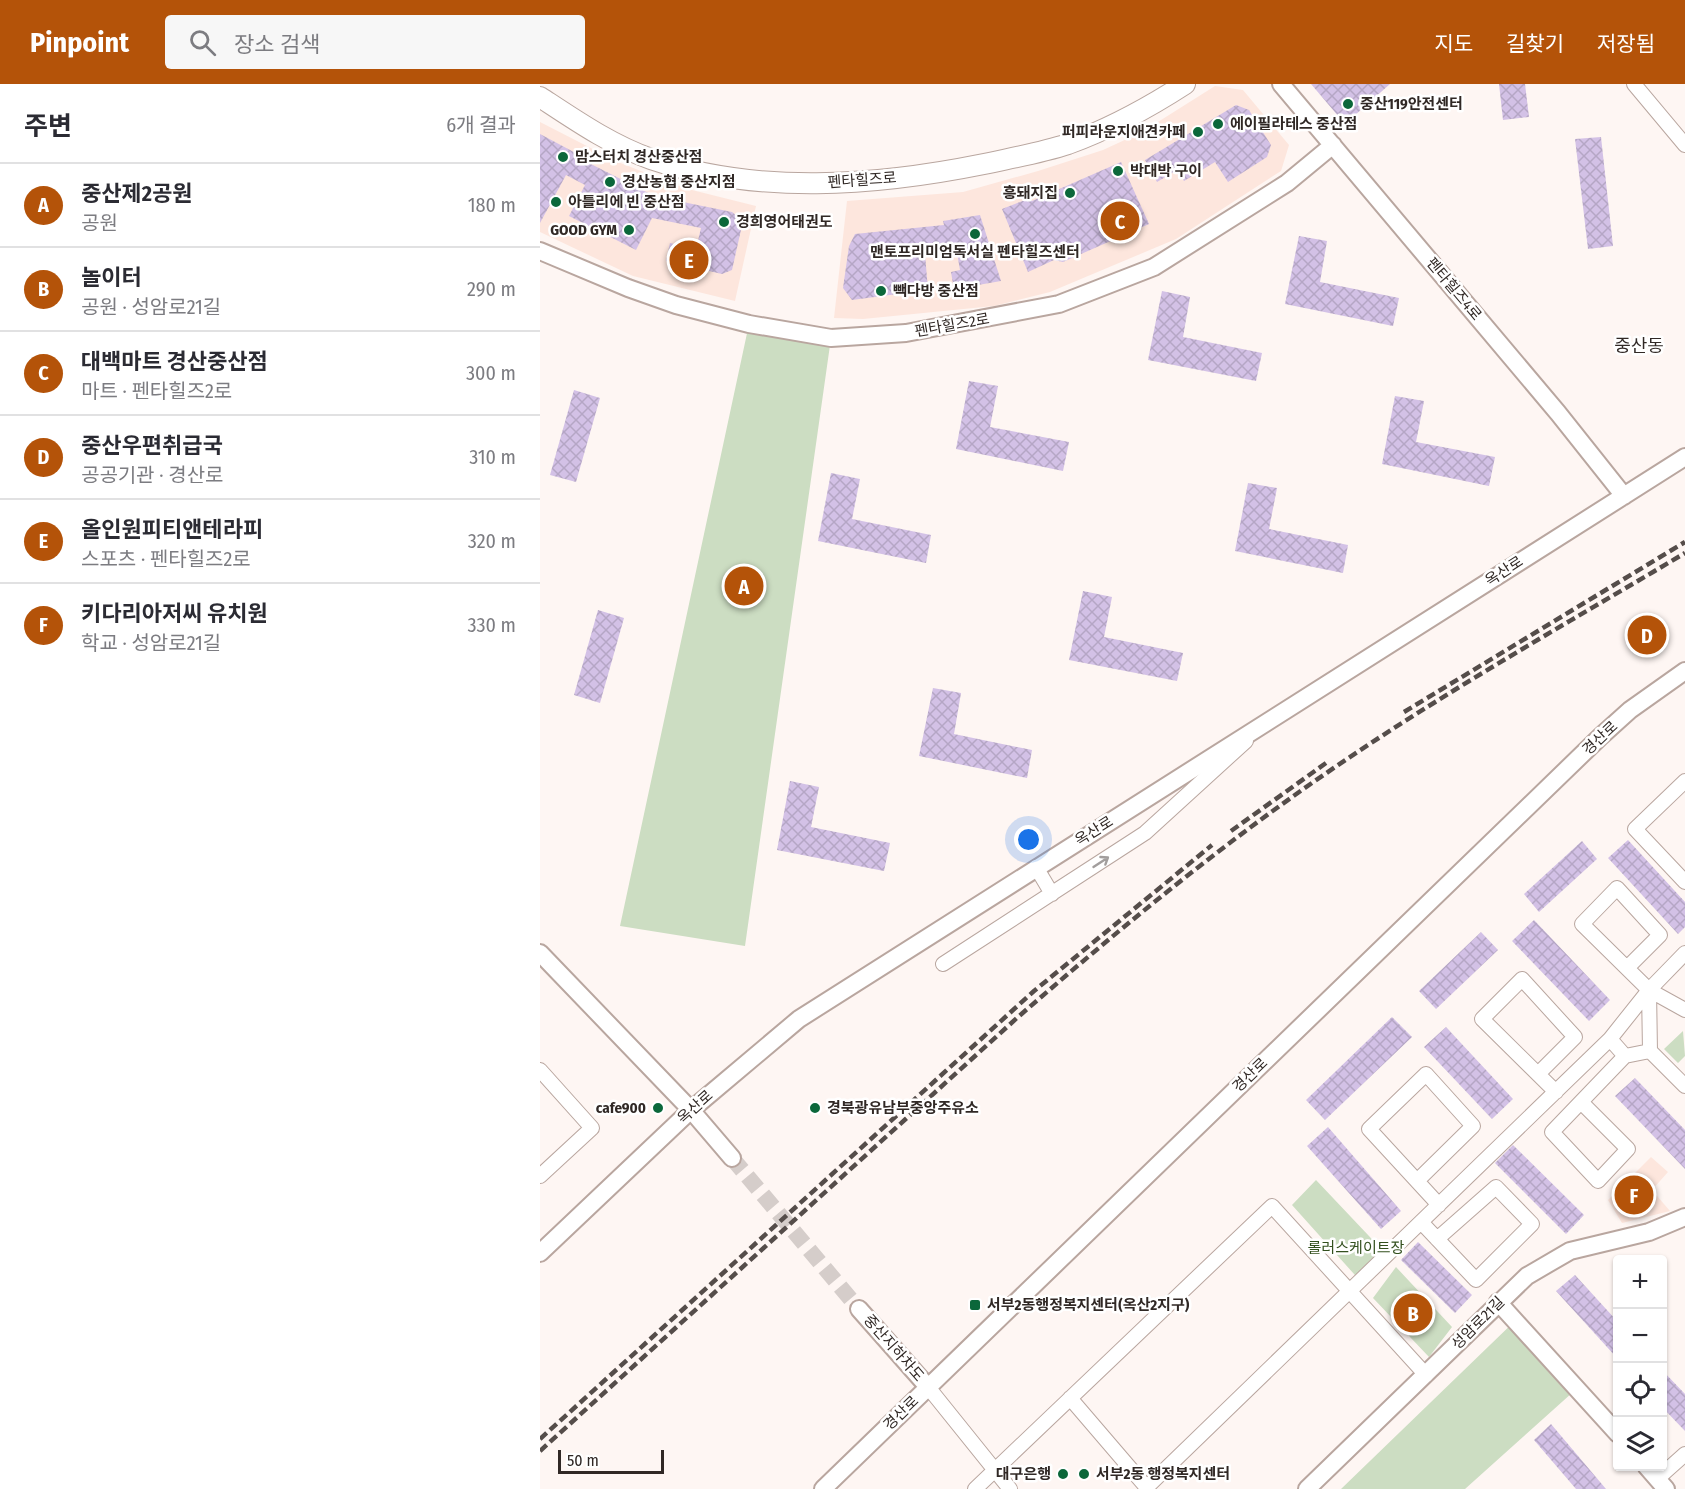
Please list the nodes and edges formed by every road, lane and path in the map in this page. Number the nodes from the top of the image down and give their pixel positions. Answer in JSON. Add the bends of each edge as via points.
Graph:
{"nodes":[{"id":1,"x":1185,"y":84,"type":"edge"},
{"id":2,"x":1281,"y":84,"type":"edge"},
{"id":3,"x":1634,"y":84,"type":"edge"},
{"id":4,"x":540,"y":97,"type":"edge"},
{"id":5,"x":1333,"y":145,"type":"junction"},
{"id":6,"x":1685,"y":145,"type":"edge"},
{"id":7,"x":540,"y":251,"type":"edge"},
{"id":8,"x":1685,"y":457,"type":"edge"},
{"id":9,"x":1624,"y":496,"type":"junction"},
{"id":10,"x":1685,"y":671,"type":"edge"},
{"id":11,"x":1270,"y":720,"type":"junction"},
{"id":12,"x":1685,"y":781,"type":"edge"},
{"id":13,"x":1036,"y":867,"type":"junction"},
{"id":14,"x":1684,"y":879,"type":"edge"},
{"id":15,"x":1052,"y":894,"type":"junction"},
{"id":16,"x":540,"y":953,"type":"edge"},
{"id":17,"x":1685,"y":953,"type":"edge"},
{"id":18,"x":943,"y":964,"type":"dead end"},
{"id":19,"x":1627,"y":968,"type":"junction"},
{"id":20,"x":1649,"y":990,"type":"junction"},
{"id":21,"x":1685,"y":1010,"type":"edge"},
{"id":22,"x":1610,"y":1039,"type":"junction"},
{"id":23,"x":1650,"y":1051,"type":"junction"},
{"id":24,"x":1625,"y":1056,"type":"junction"},
{"id":25,"x":1538,"y":1074,"type":"junction"},
{"id":26,"x":542,"y":1077,"type":"edge"},
{"id":27,"x":1685,"y":1086,"type":"edge"},
{"id":28,"x":1556,"y":1092,"type":"junction"},
{"id":29,"x":1581,"y":1101,"type":"junction"},
{"id":30,"x":691,"y":1110,"type":"junction"},
{"id":31,"x":732,"y":1158,"type":"tunnel mouth"},
{"id":32,"x":540,"y":1176,"type":"edge"},
{"id":33,"x":1417,"y":1181,"type":"junction"},
{"id":34,"x":1439,"y":1205,"type":"junction"},
{"id":35,"x":1685,"y":1217,"type":"edge"},
{"id":36,"x":1421,"y":1222,"type":"junction"},
{"id":37,"x":1437,"y":1239,"type":"junction"},
{"id":38,"x":540,"y":1253,"type":"edge"},
{"id":39,"x":1350,"y":1292,"type":"junction"},
{"id":40,"x":1498,"y":1302,"type":"junction"},
{"id":41,"x":859,"y":1309,"type":"tunnel mouth"},
{"id":42,"x":1426,"y":1375,"type":"junction"},
{"id":43,"x":928,"y":1387,"type":"junction"},
{"id":44,"x":1070,"y":1398,"type":"junction"},
{"id":45,"x":1613,"y":1430,"type":"edge"},
{"id":46,"x":1685,"y":1454,"type":"edge"},
{"id":47,"x":994,"y":1470,"type":"junction"},
{"id":48,"x":1657,"y":1478,"type":"edge"},
{"id":49,"x":1147,"y":1488,"type":"edge"},
{"id":50,"x":823,"y":1489,"type":"edge"},
{"id":51,"x":975,"y":1489,"type":"edge"},
{"id":52,"x":1010,"y":1489,"type":"edge"},
{"id":53,"x":1307,"y":1489,"type":"edge"}],
"edges":[{"from":1,"to":4,"type":"main road","name":"펜타힐즈로","via":[[1127,118],[1067,144],[940,172],[872,182],[826,183],[734,177],[648,158],[595,132]]},
{"from":2,"to":5,"type":"street","name":"펜타힐즈4로"},
{"from":3,"to":6,"type":"street"},
{"from":5,"to":7,"type":"street","name":"펜타힐즈2로","via":[[1287,183],[1154,267],[1059,304],[906,333],[831,338],[749,324],[676,305]]},
{"from":5,"to":9,"type":"street","name":"펜타힐즈4로"},
{"from":8,"to":9,"type":"street","name":"옥산로"},
{"from":9,"to":11,"type":"street","name":"옥산로"},
{"from":10,"to":43,"type":"street","name":"경산로","via":[[1629,710],[1600,736]]},
{"from":11,"to":13,"type":"street","name":"옥산로"},
{"from":15,"to":11,"type":"street","one_way":true,"via":[[1145,833]]},
{"from":12,"to":14,"type":"street","via":[[1635,829]]},
{"from":13,"to":15,"type":"street"},
{"from":13,"to":30,"type":"street","name":"옥산로","via":[[799,1019]]},
{"from":15,"to":18,"type":"street"},
{"from":16,"to":30,"type":"street"},
{"from":17,"to":20,"type":"street"},
{"from":19,"to":19,"type":"street","via":[[1582,924],[1617,888],[1660,935]]},
{"from":19,"to":20,"type":"street"},
{"from":20,"to":21,"type":"street"},
{"from":20,"to":22,"type":"street"},
{"from":20,"to":23,"type":"street"},
{"from":22,"to":24,"type":"street"},
{"from":22,"to":28,"type":"street"},
{"from":23,"to":24,"type":"street"},
{"from":23,"to":27,"type":"street"},
{"from":24,"to":29,"type":"street"},
{"from":25,"to":25,"type":"street","via":[[1482,1019],[1522,979],[1575,1037]]},
{"from":25,"to":28,"type":"street"},
{"from":26,"to":32,"type":"street","via":[[592,1128]]},
{"from":28,"to":34,"type":"street"},
{"from":29,"to":29,"type":"street","via":[[1551,1132],[1598,1181],[1628,1149]]},
{"from":30,"to":31,"type":"street"},
{"from":30,"to":38,"type":"street","name":"옥산로"},
{"from":33,"to":33,"type":"street","via":[[1369,1130],[1426,1074],[1473,1126]]},
{"from":33,"to":34,"type":"street"},
{"from":34,"to":36,"type":"street"},
{"from":35,"to":40,"type":"street","name":"성암로21길","via":[[1649,1232],[1570,1251],[1527,1276]]},
{"from":36,"to":37,"type":"street"},
{"from":36,"to":39,"type":"street"},
{"from":37,"to":37,"type":"street","via":[[1476,1280],[1532,1224],[1496,1187]]},
{"from":39,"to":42,"type":"street"},
{"from":39,"to":44,"type":"street","via":[[1272,1206]]},
{"from":39,"to":49,"type":"street"},
{"from":40,"to":42,"type":"street","name":"성암로21길"},
{"from":40,"to":45,"type":"street"},
{"from":41,"to":43,"type":"street","name":"중산지하차도"},
{"from":42,"to":53,"type":"street","name":"성암로21길"},
{"from":43,"to":47,"type":"street"},
{"from":43,"to":50,"type":"street","name":"경산로"},
{"from":44,"to":47,"type":"street"},
{"from":44,"to":49,"type":"street"},
{"from":46,"to":48,"type":"street"},
{"from":47,"to":51,"type":"street"},
{"from":47,"to":52,"type":"street"}]}
